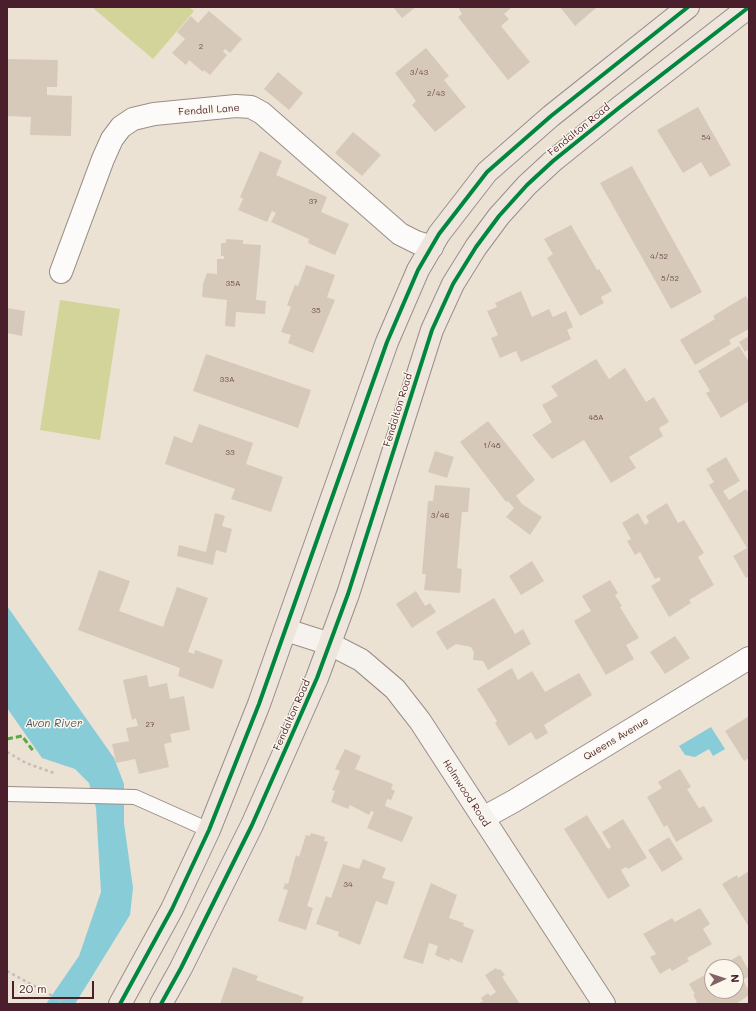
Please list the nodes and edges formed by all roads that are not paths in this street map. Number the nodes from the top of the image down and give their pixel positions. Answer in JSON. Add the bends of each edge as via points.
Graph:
{"nodes":[{"id":1,"x":688,"y":7,"type":"edge"},
{"id":2,"x":749,"y":7,"type":"edge"},
{"id":3,"x":432,"y":247,"type":"junction"},
{"id":4,"x":61,"y":272,"type":"dead end"},
{"id":5,"x":286,"y":630,"type":"junction"},
{"id":6,"x":330,"y":644,"type":"junction"},
{"id":7,"x":749,"y":658,"type":"edge"},
{"id":8,"x":7,"y":794,"type":"edge"},
{"id":9,"x":483,"y":818,"type":"junction"},
{"id":10,"x":209,"y":830,"type":"junction"},
{"id":11,"x":120,"y":1004,"type":"edge"},
{"id":12,"x":161,"y":1004,"type":"edge"},
{"id":13,"x":604,"y":1004,"type":"edge"}],
"edges":[{"from":1,"to":3,"type":"main road","via":[[517,144],[487,172]]},
{"from":2,"to":6,"type":"main road","name":"Fendalton Road","via":[[553,161],[499,216],[476,247],[453,284],[432,330]]},
{"from":3,"to":4,"type":"street","name":"Fendall Lane","via":[[400,234],[262,113],[251,107],[236,106],[154,114],[133,118],[121,127],[103,159]]},
{"from":3,"to":5,"type":"main road","via":[[418,270],[387,342]]},
{"from":5,"to":6,"type":"street","name":"Holmwood Road"},
{"from":5,"to":10,"type":"main road"},
{"from":6,"to":9,"type":"street","name":"Holmwood Road","via":[[362,660],[395,689],[420,721]]},
{"from":6,"to":12,"type":"main road","name":"Fendalton Road","via":[[252,825]]},
{"from":7,"to":9,"type":"street","name":"Queens Avenue"},
{"from":8,"to":10,"type":"lane","via":[[135,797]]},
{"from":9,"to":13,"type":"street","name":"Holmwood Road"},
{"from":10,"to":11,"type":"main road","via":[[172,909]]}]}
